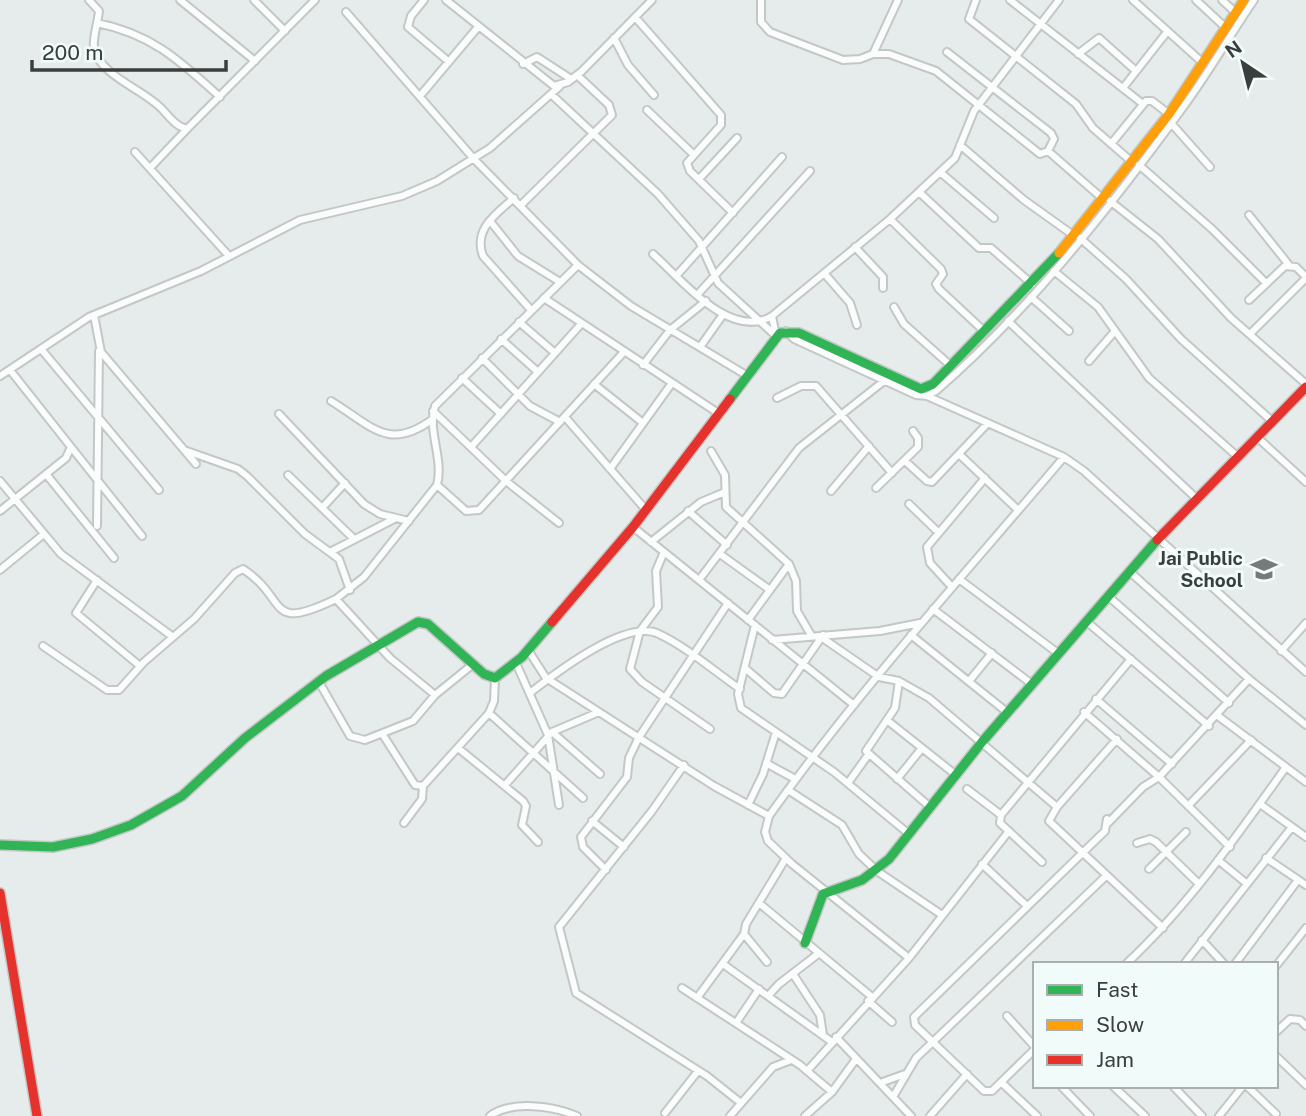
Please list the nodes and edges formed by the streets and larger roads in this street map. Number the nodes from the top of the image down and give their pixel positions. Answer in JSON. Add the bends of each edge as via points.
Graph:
{"nodes":[{"id":1,"x":89,"y":0,"type":"edge"},
{"id":2,"x":103,"y":0,"type":"edge"},
{"id":3,"x":254,"y":0,"type":"edge"},
{"id":4,"x":314,"y":0,"type":"edge"},
{"id":5,"x":424,"y":0,"type":"edge"},
{"id":6,"x":446,"y":0,"type":"edge"},
{"id":7,"x":652,"y":0,"type":"edge"},
{"id":8,"x":761,"y":0,"type":"edge"},
{"id":9,"x":898,"y":0,"type":"edge"},
{"id":10,"x":976,"y":0,"type":"edge"},
{"id":11,"x":1010,"y":0,"type":"edge"},
{"id":12,"x":1059,"y":0,"type":"edge"},
{"id":13,"x":1133,"y":0,"type":"edge"},
{"id":14,"x":1196,"y":0,"type":"edge"},
{"id":15,"x":1222,"y":0,"type":"edge"},
{"id":16,"x":1244,"y":0,"type":"edge"},
{"id":17,"x":1255,"y":0,"type":"edge"},
{"id":18,"x":183,"y":1,"type":"edge"},
{"id":19,"x":97,"y":8,"type":"junction"},
{"id":20,"x":346,"y":12,"type":"dead end"},
{"id":21,"x":1236,"y":13,"type":"junction"},
{"id":22,"x":635,"y":17,"type":"junction"},
{"id":23,"x":97,"y":23,"type":"junction"},
{"id":24,"x":1040,"y":24,"type":"junction"},
{"id":25,"x":478,"y":27,"type":"junction"},
{"id":26,"x":1226,"y":28,"type":"junction"},
{"id":27,"x":285,"y":31,"type":"junction"},
{"id":28,"x":1167,"y":32,"type":"junction"},
{"id":29,"x":614,"y":38,"type":"junction"},
{"id":30,"x":947,"y":52,"type":"dead end"},
{"id":31,"x":873,"y":54,"type":"junction"},
{"id":32,"x":1078,"y":54,"type":"junction"},
{"id":33,"x":1016,"y":57,"type":"junction"},
{"id":34,"x":254,"y":61,"type":"junction"},
{"id":35,"x":449,"y":61,"type":"junction"},
{"id":36,"x":1203,"y":63,"type":"junction"},
{"id":37,"x":523,"y":64,"type":"junction"},
{"id":38,"x":1136,"y":71,"type":"junction"},
{"id":39,"x":574,"y":77,"type":"junction"},
{"id":40,"x":560,"y":86,"type":"junction"},
{"id":41,"x":992,"y":88,"type":"junction"},
{"id":42,"x":1123,"y":88,"type":"junction"},
{"id":43,"x":551,"y":94,"type":"junction"},
{"id":44,"x":654,"y":95,"type":"dead end"},
{"id":45,"x":420,"y":96,"type":"junction"},
{"id":46,"x":220,"y":97,"type":"junction"},
{"id":47,"x":1143,"y":104,"type":"junction"},
{"id":48,"x":978,"y":105,"type":"junction"},
{"id":49,"x":647,"y":110,"type":"dead end"},
{"id":50,"x":1170,"y":119,"type":"junction"},
{"id":51,"x":187,"y":129,"type":"junction"},
{"id":52,"x":595,"y":135,"type":"junction"},
{"id":53,"x":737,"y":138,"type":"dead end"},
{"id":54,"x":1111,"y":144,"type":"junction"},
{"id":55,"x":960,"y":145,"type":"junction"},
{"id":56,"x":1048,"y":150,"type":"junction"},
{"id":57,"x":135,"y":152,"type":"dead end"},
{"id":58,"x":693,"y":154,"type":"junction"},
{"id":59,"x":782,"y":157,"type":"dead end"},
{"id":60,"x":474,"y":159,"type":"junction"},
{"id":61,"x":1135,"y":164,"type":"junction"},
{"id":62,"x":1210,"y":167,"type":"dead end"},
{"id":63,"x":150,"y":168,"type":"junction"},
{"id":64,"x":810,"y":171,"type":"dead end"},
{"id":65,"x":940,"y":173,"type":"junction"},
{"id":66,"x":699,"y":179,"type":"junction"},
{"id":67,"x":919,"y":192,"type":"junction"},
{"id":68,"x":514,"y":198,"type":"junction"},
{"id":69,"x":1106,"y":200,"type":"junction"},
{"id":70,"x":521,"y":205,"type":"junction"},
{"id":71,"x":733,"y":213,"type":"junction"},
{"id":72,"x":1249,"y":215,"type":"dead end"},
{"id":73,"x":994,"y":218,"type":"dead end"},
{"id":74,"x":890,"y":219,"type":"junction"},
{"id":75,"x":490,"y":221,"type":"junction"},
{"id":76,"x":1077,"y":237,"type":"junction"},
{"id":77,"x":703,"y":247,"type":"junction"},
{"id":78,"x":855,"y":247,"type":"junction"},
{"id":79,"x":653,"y":254,"type":"dead end"},
{"id":80,"x":229,"y":256,"type":"junction"},
{"id":81,"x":578,"y":265,"type":"junction"},
{"id":82,"x":1289,"y":265,"type":"junction"},
{"id":83,"x":1054,"y":271,"type":"junction"},
{"id":84,"x":824,"y":273,"type":"junction"},
{"id":85,"x":677,"y":275,"type":"junction"},
{"id":86,"x":714,"y":277,"type":"junction"},
{"id":87,"x":1306,"y":278,"type":"edge"},
{"id":88,"x":560,"y":282,"type":"junction"},
{"id":89,"x":1265,"y":283,"type":"junction"},
{"id":90,"x":1032,"y":284,"type":"junction"},
{"id":91,"x":883,"y":288,"type":"dead end"},
{"id":92,"x":698,"y":294,"type":"junction"},
{"id":93,"x":1031,"y":297,"type":"junction"},
{"id":94,"x":544,"y":298,"type":"junction"},
{"id":95,"x":1249,"y":300,"type":"dead end"},
{"id":96,"x":706,"y":301,"type":"junction"},
{"id":97,"x":894,"y":307,"type":"dead end"},
{"id":98,"x":531,"y":310,"type":"junction"},
{"id":99,"x":94,"y":315,"type":"junction"},
{"id":100,"x":722,"y":316,"type":"junction"},
{"id":101,"x":772,"y":316,"type":"junction"},
{"id":102,"x":1008,"y":321,"type":"junction"},
{"id":103,"x":519,"y":322,"type":"junction"},
{"id":104,"x":761,"y":323,"type":"junction"},
{"id":105,"x":581,"y":324,"type":"junction"},
{"id":106,"x":857,"y":325,"type":"dead end"},
{"id":107,"x":670,"y":330,"type":"junction"},
{"id":108,"x":786,"y":331,"type":"junction"},
{"id":109,"x":1069,"y":331,"type":"dead end"},
{"id":110,"x":1115,"y":331,"type":"junction"},
{"id":111,"x":985,"y":332,"type":"junction"},
{"id":112,"x":1250,"y":334,"type":"junction"},
{"id":113,"x":776,"y":336,"type":"junction"},
{"id":114,"x":501,"y":339,"type":"junction"},
{"id":115,"x":699,"y":347,"type":"junction"},
{"id":116,"x":41,"y":349,"type":"junction"},
{"id":117,"x":99,"y":349,"type":"junction"},
{"id":118,"x":555,"y":353,"type":"junction"},
{"id":119,"x":623,"y":353,"type":"junction"},
{"id":120,"x":482,"y":358,"type":"junction"},
{"id":121,"x":1089,"y":361,"type":"dead end"},
{"id":122,"x":643,"y":365,"type":"junction"},
{"id":123,"x":951,"y":366,"type":"junction"},
{"id":124,"x":10,"y":370,"type":"junction"},
{"id":125,"x":538,"y":372,"type":"junction"},
{"id":126,"x":746,"y":375,"type":"junction"},
{"id":127,"x":0,"y":376,"type":"edge"},
{"id":128,"x":462,"y":378,"type":"junction"},
{"id":129,"x":884,"y":381,"type":"junction"},
{"id":130,"x":672,"y":383,"type":"junction"},
{"id":131,"x":594,"y":384,"type":"junction"},
{"id":132,"x":1306,"y":386,"type":"edge"},
{"id":133,"x":517,"y":394,"type":"junction"},
{"id":134,"x":927,"y":396,"type":"junction"},
{"id":135,"x":777,"y":398,"type":"dead end"},
{"id":136,"x":331,"y":401,"type":"dead end"},
{"id":137,"x":433,"y":411,"type":"junction"},
{"id":138,"x":718,"y":413,"type":"junction"},
{"id":139,"x":279,"y":414,"type":"dead end"},
{"id":140,"x":501,"y":414,"type":"junction"},
{"id":141,"x":96,"y":415,"type":"junction"},
{"id":142,"x":842,"y":415,"type":"junction"},
{"id":143,"x":433,"y":419,"type":"junction"},
{"id":144,"x":562,"y":420,"type":"junction"},
{"id":145,"x":988,"y":422,"type":"junction"},
{"id":146,"x":1273,"y":422,"type":"junction"},
{"id":147,"x":643,"y":423,"type":"junction"},
{"id":148,"x":913,"y":431,"type":"dead end"},
{"id":149,"x":1258,"y":438,"type":"junction"},
{"id":150,"x":869,"y":446,"type":"junction"},
{"id":151,"x":71,"y":447,"type":"junction"},
{"id":152,"x":471,"y":447,"type":"junction"},
{"id":153,"x":184,"y":450,"type":"junction"},
{"id":154,"x":711,"y":451,"type":"dead end"},
{"id":155,"x":959,"y":454,"type":"junction"},
{"id":156,"x":1064,"y":457,"type":"junction"},
{"id":157,"x":1238,"y":457,"type":"junction"},
{"id":158,"x":905,"y":461,"type":"junction"},
{"id":159,"x":196,"y":464,"type":"dead end"},
{"id":160,"x":610,"y":469,"type":"junction"},
{"id":161,"x":892,"y":473,"type":"junction"},
{"id":162,"x":46,"y":474,"type":"junction"},
{"id":163,"x":288,"y":475,"type":"dead end"},
{"id":164,"x":985,"y":478,"type":"junction"},
{"id":165,"x":98,"y":480,"type":"junction"},
{"id":166,"x":0,"y":481,"type":"edge"},
{"id":167,"x":506,"y":481,"type":"junction"},
{"id":168,"x":1306,"y":482,"type":"edge"},
{"id":169,"x":345,"y":483,"type":"junction"},
{"id":170,"x":437,"y":485,"type":"junction"},
{"id":171,"x":876,"y":488,"type":"dead end"},
{"id":172,"x":159,"y":490,"type":"dead end"},
{"id":173,"x":831,"y":491,"type":"dead end"},
{"id":174,"x":725,"y":492,"type":"junction"},
{"id":175,"x":15,"y":499,"type":"junction"},
{"id":176,"x":1197,"y":499,"type":"junction"},
{"id":177,"x":909,"y":504,"type":"dead end"},
{"id":178,"x":322,"y":508,"type":"junction"},
{"id":179,"x":646,"y":510,"type":"junction"},
{"id":180,"x":1018,"y":510,"type":"junction"},
{"id":181,"x":0,"y":511,"type":"edge"},
{"id":182,"x":688,"y":512,"type":"junction"},
{"id":183,"x":396,"y":518,"type":"junction"},
{"id":184,"x":409,"y":522,"type":"junction"},
{"id":185,"x":559,"y":523,"type":"dead end"},
{"id":186,"x":744,"y":523,"type":"junction"},
{"id":187,"x":97,"y":526,"type":"dead end"},
{"id":188,"x":633,"y":527,"type":"junction"},
{"id":189,"x":938,"y":532,"type":"junction"},
{"id":190,"x":44,"y":534,"type":"junction"},
{"id":191,"x":142,"y":536,"type":"dead end"},
{"id":192,"x":1158,"y":538,"type":"junction"},
{"id":193,"x":354,"y":539,"type":"junction"},
{"id":194,"x":652,"y":542,"type":"junction"},
{"id":195,"x":727,"y":545,"type":"junction"},
{"id":196,"x":330,"y":552,"type":"junction"},
{"id":197,"x":664,"y":552,"type":"junction"},
{"id":198,"x":720,"y":554,"type":"junction"},
{"id":199,"x":114,"y":558,"type":"dead end"},
{"id":200,"x":789,"y":564,"type":"junction"},
{"id":201,"x":0,"y":570,"type":"edge"},
{"id":202,"x":1129,"y":571,"type":"junction"},
{"id":203,"x":959,"y":579,"type":"junction"},
{"id":204,"x":97,"y":580,"type":"junction"},
{"id":205,"x":699,"y":580,"type":"junction"},
{"id":206,"x":952,"y":587,"type":"junction"},
{"id":207,"x":350,"y":590,"type":"junction"},
{"id":208,"x":770,"y":590,"type":"junction"},
{"id":209,"x":1108,"y":596,"type":"junction"},
{"id":210,"x":336,"y":599,"type":"junction"},
{"id":211,"x":728,"y":603,"type":"junction"},
{"id":212,"x":933,"y":609,"type":"junction"},
{"id":213,"x":748,"y":620,"type":"junction"},
{"id":214,"x":1086,"y":621,"type":"junction"},
{"id":215,"x":920,"y":623,"type":"junction"},
{"id":216,"x":1306,"y":623,"type":"edge"},
{"id":217,"x":755,"y":625,"type":"junction"},
{"id":218,"x":640,"y":631,"type":"junction"},
{"id":219,"x":811,"y":635,"type":"junction"},
{"id":220,"x":822,"y":635,"type":"junction"},
{"id":221,"x":911,"y":635,"type":"junction"},
{"id":222,"x":173,"y":637,"type":"junction"},
{"id":223,"x":772,"y":640,"type":"junction"},
{"id":224,"x":43,"y":646,"type":"dead end"},
{"id":225,"x":378,"y":647,"type":"junction"},
{"id":226,"x":528,"y":650,"type":"junction"},
{"id":227,"x":1281,"y":651,"type":"junction"},
{"id":228,"x":992,"y":653,"type":"junction"},
{"id":229,"x":1059,"y":654,"type":"junction"},
{"id":230,"x":692,"y":656,"type":"junction"},
{"id":231,"x":1131,"y":659,"type":"junction"},
{"id":232,"x":516,"y":663,"type":"junction"},
{"id":233,"x":802,"y":664,"type":"junction"},
{"id":234,"x":472,"y":665,"type":"junction"},
{"id":235,"x":140,"y":666,"type":"junction"},
{"id":236,"x":746,"y":669,"type":"junction"},
{"id":237,"x":1306,"y":672,"type":"edge"},
{"id":238,"x":879,"y":677,"type":"junction"},
{"id":239,"x":495,"y":678,"type":"junction"},
{"id":240,"x":548,"y":679,"type":"junction"},
{"id":241,"x":1249,"y":679,"type":"junction"},
{"id":242,"x":970,"y":680,"type":"junction"},
{"id":243,"x":899,"y":681,"type":"junction"},
{"id":244,"x":319,"y":682,"type":"junction"},
{"id":245,"x":1033,"y":685,"type":"junction"},
{"id":246,"x":740,"y":690,"type":"junction"},
{"id":247,"x":531,"y":692,"type":"junction"},
{"id":248,"x":435,"y":695,"type":"junction"},
{"id":249,"x":664,"y":698,"type":"junction"},
{"id":250,"x":1096,"y":699,"type":"junction"},
{"id":251,"x":1229,"y":703,"type":"junction"},
{"id":252,"x":854,"y":705,"type":"junction"},
{"id":253,"x":599,"y":712,"type":"junction"},
{"id":254,"x":1084,"y":712,"type":"junction"},
{"id":255,"x":489,"y":713,"type":"junction"},
{"id":256,"x":1008,"y":713,"type":"junction"},
{"id":257,"x":1218,"y":716,"type":"junction"},
{"id":258,"x":888,"y":721,"type":"junction"},
{"id":259,"x":1306,"y":725,"type":"edge"},
{"id":260,"x":1209,"y":726,"type":"junction"},
{"id":261,"x":710,"y":729,"type":"dead end"},
{"id":262,"x":776,"y":732,"type":"junction"},
{"id":263,"x":550,"y":734,"type":"junction"},
{"id":264,"x":383,"y":735,"type":"junction"},
{"id":265,"x":639,"y":737,"type":"junction"},
{"id":266,"x":1117,"y":739,"type":"junction"},
{"id":267,"x":1251,"y":740,"type":"junction"},
{"id":268,"x":982,"y":742,"type":"junction"},
{"id":269,"x":458,"y":748,"type":"junction"},
{"id":270,"x":922,"y":748,"type":"junction"},
{"id":271,"x":533,"y":752,"type":"junction"},
{"id":272,"x":869,"y":755,"type":"junction"},
{"id":273,"x":812,"y":756,"type":"junction"},
{"id":274,"x":766,"y":764,"type":"junction"},
{"id":275,"x":1172,"y":764,"type":"junction"},
{"id":276,"x":684,"y":765,"type":"junction"},
{"id":277,"x":1286,"y":767,"type":"junction"},
{"id":278,"x":554,"y":770,"type":"junction"},
{"id":279,"x":600,"y":774,"type":"dead end"},
{"id":280,"x":956,"y":775,"type":"junction"},
{"id":281,"x":1159,"y":777,"type":"junction"},
{"id":282,"x":795,"y":779,"type":"junction"},
{"id":283,"x":897,"y":779,"type":"junction"},
{"id":284,"x":1028,"y":782,"type":"junction"},
{"id":285,"x":1306,"y":782,"type":"edge"},
{"id":286,"x":848,"y":783,"type":"junction"},
{"id":287,"x":505,"y":785,"type":"junction"},
{"id":288,"x":423,"y":786,"type":"junction"},
{"id":289,"x":967,"y":789,"type":"dead end"},
{"id":290,"x":788,"y":790,"type":"junction"},
{"id":291,"x":583,"y":798,"type":"dead end"},
{"id":292,"x":1260,"y":804,"type":"junction"},
{"id":293,"x":559,"y":805,"type":"dead end"},
{"id":294,"x":748,"y":805,"type":"junction"},
{"id":295,"x":1188,"y":806,"type":"junction"},
{"id":296,"x":930,"y":807,"type":"junction"},
{"id":297,"x":1057,"y":807,"type":"junction"},
{"id":298,"x":1001,"y":815,"type":"junction"},
{"id":299,"x":769,"y":816,"type":"junction"},
{"id":300,"x":592,"y":821,"type":"junction"},
{"id":301,"x":404,"y":823,"type":"dead end"},
{"id":302,"x":1292,"y":827,"type":"junction"},
{"id":303,"x":1009,"y":831,"type":"junction"},
{"id":304,"x":1186,"y":832,"type":"dead end"},
{"id":305,"x":909,"y":834,"type":"junction"},
{"id":306,"x":1306,"y":837,"type":"edge"},
{"id":307,"x":538,"y":842,"type":"dead end"},
{"id":308,"x":1137,"y":843,"type":"dead end"},
{"id":309,"x":0,"y":845,"type":"edge"},
{"id":310,"x":624,"y":847,"type":"junction"},
{"id":311,"x":1230,"y":847,"type":"junction"},
{"id":312,"x":1167,"y":852,"type":"junction"},
{"id":313,"x":1082,"y":853,"type":"junction"},
{"id":314,"x":786,"y":858,"type":"junction"},
{"id":315,"x":1266,"y":858,"type":"junction"},
{"id":316,"x":1218,"y":860,"type":"junction"},
{"id":317,"x":1042,"y":862,"type":"dead end"},
{"id":318,"x":982,"y":864,"type":"junction"},
{"id":319,"x":1149,"y":869,"type":"dead end"},
{"id":320,"x":606,"y":870,"type":"junction"},
{"id":321,"x":877,"y":871,"type":"junction"},
{"id":322,"x":1106,"y":876,"type":"junction"},
{"id":323,"x":1298,"y":880,"type":"junction"},
{"id":324,"x":1246,"y":883,"type":"junction"},
{"id":325,"x":1199,"y":884,"type":"junction"},
{"id":326,"x":1306,"y":885,"type":"edge"},
{"id":327,"x":825,"y":892,"type":"junction"},
{"id":328,"x":0,"y":893,"type":"edge"},
{"id":329,"x":758,"y":903,"type":"junction"},
{"id":330,"x":1027,"y":906,"type":"junction"},
{"id":331,"x":942,"y":915,"type":"junction"},
{"id":332,"x":1163,"y":928,"type":"junction"},
{"id":333,"x":1306,"y":928,"type":"edge"},
{"id":334,"x":744,"y":934,"type":"junction"},
{"id":335,"x":1202,"y":940,"type":"junction"},
{"id":336,"x":805,"y":943,"type":"junction"},
{"id":337,"x":818,"y":954,"type":"junction"},
{"id":338,"x":909,"y":958,"type":"junction"},
{"id":339,"x":767,"y":962,"type":"dead end"},
{"id":340,"x":1127,"y":962,"type":"edge"},
{"id":341,"x":1186,"y":962,"type":"edge"},
{"id":342,"x":1222,"y":962,"type":"edge"},
{"id":343,"x":1236,"y":962,"type":"edge"},
{"id":344,"x":1278,"y":963,"type":"edge"},
{"id":345,"x":723,"y":964,"type":"junction"},
{"id":346,"x":793,"y":974,"type":"junction"},
{"id":347,"x":682,"y":988,"type":"dead end"},
{"id":348,"x":759,"y":989,"type":"junction"},
{"id":349,"x":768,"y":996,"type":"junction"},
{"id":350,"x":697,"y":998,"type":"junction"},
{"id":351,"x":870,"y":999,"type":"junction"},
{"id":352,"x":1007,"y":1016,"type":"dead end"},
{"id":353,"x":736,"y":1023,"type":"junction"},
{"id":354,"x":892,"y":1023,"type":"dead end"},
{"id":355,"x":1306,"y":1026,"type":"edge"},
{"id":356,"x":1278,"y":1030,"type":"edge"},
{"id":357,"x":823,"y":1035,"type":"junction"},
{"id":358,"x":834,"y":1040,"type":"junction"},
{"id":359,"x":934,"y":1044,"type":"junction"},
{"id":360,"x":1033,"y":1051,"type":"edge"},
{"id":361,"x":1033,"y":1053,"type":"edge"},
{"id":362,"x":1278,"y":1058,"type":"edge"},
{"id":363,"x":856,"y":1059,"type":"junction"},
{"id":364,"x":791,"y":1060,"type":"junction"},
{"id":365,"x":807,"y":1070,"type":"junction"},
{"id":366,"x":698,"y":1071,"type":"junction"},
{"id":367,"x":905,"y":1074,"type":"junction"},
{"id":368,"x":967,"y":1074,"type":"junction"},
{"id":369,"x":1001,"y":1082,"type":"junction"},
{"id":370,"x":880,"y":1083,"type":"junction"},
{"id":371,"x":1306,"y":1085,"type":"edge"},
{"id":372,"x":1063,"y":1088,"type":"edge"},
{"id":373,"x":1116,"y":1088,"type":"edge"},
{"id":374,"x":1175,"y":1088,"type":"edge"},
{"id":375,"x":1243,"y":1088,"type":"edge"},
{"id":376,"x":1247,"y":1088,"type":"edge"},
{"id":377,"x":832,"y":1092,"type":"junction"},
{"id":378,"x":892,"y":1097,"type":"junction"},
{"id":379,"x":741,"y":1103,"type":"junction"},
{"id":380,"x":665,"y":1113,"type":"dead end"},
{"id":381,"x":1276,"y":1114,"type":"dead end"},
{"id":382,"x":37,"y":1116,"type":"edge"},
{"id":383,"x":490,"y":1116,"type":"edge"},
{"id":384,"x":577,"y":1116,"type":"edge"},
{"id":385,"x":730,"y":1116,"type":"edge"},
{"id":386,"x":805,"y":1116,"type":"edge"},
{"id":387,"x":911,"y":1116,"type":"edge"},
{"id":388,"x":930,"y":1116,"type":"edge"},
{"id":389,"x":1037,"y":1116,"type":"edge"},
{"id":390,"x":1090,"y":1116,"type":"edge"},
{"id":391,"x":1145,"y":1116,"type":"edge"},
{"id":392,"x":1202,"y":1116,"type":"edge"},
{"id":393,"x":1219,"y":1116,"type":"edge"}],
"edges":[{"from":1,"to":19,"type":"street"},
{"from":2,"to":19,"type":"street"},
{"from":3,"to":27,"type":"street"},
{"from":4,"to":27,"type":"street"},
{"from":5,"to":35,"type":"street","via":[[408,27]]},
{"from":6,"to":25,"type":"street"},
{"from":7,"to":22,"type":"street"},
{"from":8,"to":31,"type":"street","via":[[761,22],[770,32],[843,60]]},
{"from":9,"to":31,"type":"street"},
{"from":10,"to":33,"type":"street","via":[[970,19]]},
{"from":11,"to":24,"type":"street"},
{"from":12,"to":24,"type":"street"},
{"from":13,"to":28,"type":"street"},
{"from":14,"to":26,"type":"street"},
{"from":15,"to":21,"type":"street"},
{"from":16,"to":21,"type":"street"},
{"from":17,"to":50,"type":"street"},
{"from":18,"to":34,"type":"street"},
{"from":19,"to":23,"type":"street"},
{"from":20,"to":45,"type":"street"},
{"from":21,"to":26,"type":"street"},
{"from":22,"to":29,"type":"street"},
{"from":22,"to":58,"type":"street","via":[[721,116],[721,125]]},
{"from":23,"to":46,"type":"street","via":[[139,34],[158,45]]},
{"from":23,"to":51,"type":"street","via":[[94,49],[103,64]]},
{"from":24,"to":32,"type":"street"},
{"from":24,"to":33,"type":"street"},
{"from":25,"to":35,"type":"street"},
{"from":25,"to":37,"type":"street"},
{"from":26,"to":36,"type":"street"},
{"from":27,"to":34,"type":"street"},
{"from":28,"to":36,"type":"street"},
{"from":28,"to":38,"type":"street"},
{"from":29,"to":39,"type":"street"},
{"from":29,"to":44,"type":"street","via":[[628,65]]},
{"from":30,"to":41,"type":"street"},
{"from":31,"to":48,"type":"street","via":[[889,54],[936,71]]},
{"from":32,"to":38,"type":"street","via":[[1099,38]]},
{"from":32,"to":42,"type":"street"},
{"from":33,"to":41,"type":"street"},
{"from":33,"to":54,"type":"street","via":[[1076,104]]},
{"from":34,"to":46,"type":"street"},
{"from":35,"to":45,"type":"street"},
{"from":36,"to":50,"type":"street"},
{"from":37,"to":39,"type":"street","via":[[537,57]]},
{"from":37,"to":40,"type":"street","via":[[548,84]]},
{"from":38,"to":42,"type":"street"},
{"from":39,"to":40,"type":"street"},
{"from":39,"to":52,"type":"street","via":[[612,110]]},
{"from":40,"to":43,"type":"street"},
{"from":41,"to":48,"type":"street"},
{"from":41,"to":56,"type":"street","via":[[1051,133],[1054,139]]},
{"from":42,"to":47,"type":"street"},
{"from":43,"to":52,"type":"street"},
{"from":43,"to":60,"type":"street"},
{"from":45,"to":60,"type":"street"},
{"from":46,"to":51,"type":"street"},
{"from":47,"to":50,"type":"street","via":[[1152,101]]},
{"from":47,"to":54,"type":"street"},
{"from":48,"to":55,"type":"street"},
{"from":48,"to":56,"type":"street","via":[[1040,154]]},
{"from":49,"to":58,"type":"street"},
{"from":50,"to":61,"type":"street"},
{"from":50,"to":62,"type":"street"},
{"from":51,"to":63,"type":"street"},
{"from":52,"to":70,"type":"street"},
{"from":52,"to":77,"type":"street","via":[[658,194]]},
{"from":53,"to":66,"type":"street"},
{"from":54,"to":61,"type":"street"},
{"from":55,"to":65,"type":"street"},
{"from":55,"to":76,"type":"street","via":[[1024,200]]},
{"from":56,"to":69,"type":"street"},
{"from":57,"to":63,"type":"street"},
{"from":58,"to":66,"type":"street","via":[[687,167]]},
{"from":59,"to":71,"type":"street"},
{"from":60,"to":68,"type":"street"},
{"from":60,"to":80,"type":"street","via":[[418,190],[300,220]]},
{"from":61,"to":69,"type":"street"},
{"from":61,"to":89,"type":"street","via":[[1212,229]]},
{"from":63,"to":80,"type":"street"},
{"from":64,"to":86,"type":"street"},
{"from":65,"to":67,"type":"street"},
{"from":65,"to":73,"type":"street"},
{"from":66,"to":71,"type":"street"},
{"from":67,"to":74,"type":"street"},
{"from":67,"to":90,"type":"street","via":[[972,243],[991,248]]},
{"from":68,"to":70,"type":"street"},
{"from":68,"to":75,"type":"street"},
{"from":69,"to":76,"type":"street"},
{"from":69,"to":112,"type":"street","via":[[1158,239]]},
{"from":70,"to":81,"type":"street"},
{"from":71,"to":77,"type":"street"},
{"from":72,"to":82,"type":"street"},
{"from":74,"to":78,"type":"street"},
{"from":74,"to":111,"type":"street","via":[[943,271],[936,284],[939,289]]},
{"from":75,"to":88,"type":"street","via":[[518,256]]},
{"from":75,"to":98,"type":"street","via":[[480,237],[483,256]]},
{"from":76,"to":83,"type":"street"},
{"from":76,"to":90,"type":"street"},
{"from":76,"to":146,"type":"street"},
{"from":77,"to":85,"type":"street"},
{"from":77,"to":86,"type":"street"},
{"from":78,"to":84,"type":"street"},
{"from":78,"to":91,"type":"street","via":[[883,276]]},
{"from":79,"to":85,"type":"street"},
{"from":80,"to":99,"type":"street"},
{"from":81,"to":88,"type":"street"},
{"from":81,"to":107,"type":"street"},
{"from":82,"to":87,"type":"street"},
{"from":82,"to":89,"type":"street"},
{"from":83,"to":93,"type":"street"},
{"from":83,"to":110,"type":"street","via":[[1098,307]]},
{"from":84,"to":101,"type":"street"},
{"from":84,"to":106,"type":"street","via":[[850,303]]},
{"from":85,"to":92,"type":"street"},
{"from":86,"to":92,"type":"street"},
{"from":86,"to":104,"type":"street"},
{"from":87,"to":112,"type":"street"},
{"from":88,"to":94,"type":"street"},
{"from":89,"to":95,"type":"street"},
{"from":90,"to":111,"type":"street"},
{"from":92,"to":96,"type":"street"},
{"from":93,"to":102,"type":"street"},
{"from":93,"to":109,"type":"street"},
{"from":94,"to":98,"type":"street"},
{"from":94,"to":105,"type":"street"},
{"from":96,"to":100,"type":"street"},
{"from":96,"to":107,"type":"street"},
{"from":97,"to":123,"type":"street","via":[[905,324]]},
{"from":98,"to":103,"type":"street"},
{"from":99,"to":116,"type":"street"},
{"from":99,"to":117,"type":"street"},
{"from":100,"to":104,"type":"street"},
{"from":100,"to":115,"type":"street"},
{"from":101,"to":104,"type":"street"},
{"from":101,"to":113,"type":"street"},
{"from":102,"to":134,"type":"street"},
{"from":102,"to":176,"type":"street"},
{"from":103,"to":114,"type":"street"},
{"from":103,"to":118,"type":"street"},
{"from":104,"to":113,"type":"street"},
{"from":105,"to":118,"type":"street"},
{"from":105,"to":119,"type":"street"},
{"from":107,"to":115,"type":"street"},
{"from":107,"to":122,"type":"street"},
{"from":108,"to":113,"type":"street"},
{"from":108,"to":123,"type":"street","via":[[921,389]]},
{"from":108,"to":129,"type":"street"},
{"from":110,"to":121,"type":"street"},
{"from":110,"to":157,"type":"street","via":[[1149,378]]},
{"from":111,"to":123,"type":"street"},
{"from":112,"to":132,"type":"street"},
{"from":113,"to":126,"type":"street"},
{"from":114,"to":120,"type":"street"},
{"from":114,"to":125,"type":"street"},
{"from":115,"to":126,"type":"street"},
{"from":116,"to":124,"type":"street"},
{"from":116,"to":141,"type":"street"},
{"from":117,"to":141,"type":"street"},
{"from":117,"to":153,"type":"street"},
{"from":118,"to":125,"type":"street"},
{"from":119,"to":122,"type":"street"},
{"from":119,"to":131,"type":"street"},
{"from":120,"to":128,"type":"street"},
{"from":120,"to":133,"type":"street"},
{"from":122,"to":130,"type":"street"},
{"from":124,"to":127,"type":"street"},
{"from":124,"to":151,"type":"street"},
{"from":125,"to":133,"type":"street"},
{"from":126,"to":138,"type":"street"},
{"from":128,"to":137,"type":"street"},
{"from":128,"to":140,"type":"street"},
{"from":129,"to":134,"type":"street"},
{"from":129,"to":142,"type":"street"},
{"from":130,"to":138,"type":"street"},
{"from":130,"to":147,"type":"street"},
{"from":131,"to":144,"type":"street"},
{"from":131,"to":147,"type":"street"},
{"from":132,"to":146,"type":"street"},
{"from":133,"to":140,"type":"street"},
{"from":133,"to":144,"type":"street","via":[[544,416]]},
{"from":134,"to":145,"type":"street"},
{"from":135,"to":142,"type":"street","via":[[801,386],[816,386]]},
{"from":136,"to":143,"type":"street","via":[[388,435],[410,435]]},
{"from":137,"to":143,"type":"street"},
{"from":137,"to":152,"type":"street"},
{"from":138,"to":179,"type":"street"},
{"from":139,"to":169,"type":"street"},
{"from":140,"to":152,"type":"street"},
{"from":141,"to":165,"type":"street"},
{"from":141,"to":172,"type":"street"},
{"from":142,"to":150,"type":"street"},
{"from":142,"to":186,"type":"street","via":[[799,448]]},
{"from":143,"to":170,"type":"street","via":[[440,472]]},
{"from":144,"to":160,"type":"street"},
{"from":144,"to":167,"type":"street"},
{"from":145,"to":155,"type":"street"},
{"from":145,"to":156,"type":"street"},
{"from":146,"to":149,"type":"street"},
{"from":147,"to":160,"type":"street"},
{"from":148,"to":158,"type":"street","via":[[918,447]]},
{"from":149,"to":157,"type":"street"},
{"from":149,"to":168,"type":"street"},
{"from":150,"to":161,"type":"street"},
{"from":150,"to":173,"type":"street"},
{"from":151,"to":162,"type":"street","via":[[66,458]]},
{"from":151,"to":165,"type":"street"},
{"from":152,"to":167,"type":"street"},
{"from":153,"to":159,"type":"street"},
{"from":153,"to":196,"type":"street","via":[[238,469]]},
{"from":154,"to":174,"type":"street","via":[[726,475]]},
{"from":155,"to":158,"type":"street","via":[[932,481]]},
{"from":155,"to":164,"type":"street"},
{"from":156,"to":180,"type":"street"},
{"from":156,"to":192,"type":"street"},
{"from":157,"to":176,"type":"street"},
{"from":158,"to":161,"type":"street"},
{"from":160,"to":179,"type":"street"},
{"from":161,"to":171,"type":"street"},
{"from":162,"to":175,"type":"street"},
{"from":162,"to":199,"type":"street"},
{"from":163,"to":178,"type":"street"},
{"from":164,"to":180,"type":"street"},
{"from":164,"to":189,"type":"street"},
{"from":165,"to":187,"type":"street"},
{"from":165,"to":191,"type":"street"},
{"from":166,"to":175,"type":"street"},
{"from":167,"to":170,"type":"street","via":[[479,510],[470,513]]},
{"from":167,"to":185,"type":"street"},
{"from":169,"to":178,"type":"street"},
{"from":169,"to":183,"type":"street","via":[[372,510]]},
{"from":170,"to":184,"type":"street"},
{"from":174,"to":182,"type":"street"},
{"from":174,"to":186,"type":"street","via":[[726,507]]},
{"from":175,"to":181,"type":"street"},
{"from":175,"to":190,"type":"street"},
{"from":176,"to":192,"type":"street"},
{"from":177,"to":189,"type":"street"},
{"from":178,"to":193,"type":"street"},
{"from":179,"to":188,"type":"street"},
{"from":180,"to":203,"type":"street"},
{"from":182,"to":194,"type":"street"},
{"from":182,"to":195,"type":"street"},
{"from":183,"to":184,"type":"street"},
{"from":183,"to":193,"type":"street"},
{"from":184,"to":207,"type":"street"},
{"from":186,"to":195,"type":"street"},
{"from":186,"to":200,"type":"street"},
{"from":188,"to":194,"type":"street"},
{"from":188,"to":226,"type":"street"},
{"from":189,"to":206,"type":"street","via":[[926,555]]},
{"from":190,"to":201,"type":"street"},
{"from":190,"to":204,"type":"street","via":[[61,554]]},
{"from":192,"to":202,"type":"street"},
{"from":192,"to":227,"type":"street"},
{"from":193,"to":196,"type":"street"},
{"from":194,"to":197,"type":"street"},
{"from":195,"to":198,"type":"street"},
{"from":196,"to":207,"type":"street","via":[[343,565]]},
{"from":197,"to":205,"type":"street"},
{"from":197,"to":218,"type":"street","via":[[656,571],[658,607]]},
{"from":198,"to":205,"type":"street"},
{"from":198,"to":208,"type":"street"},
{"from":200,"to":208,"type":"street"},
{"from":200,"to":219,"type":"street","via":[[796,581],[797,611]]},
{"from":202,"to":209,"type":"street"},
{"from":202,"to":241,"type":"street"},
{"from":203,"to":206,"type":"street"},
{"from":203,"to":229,"type":"street"},
{"from":204,"to":222,"type":"street"},
{"from":204,"to":235,"type":"street","via":[[76,613]]},
{"from":205,"to":211,"type":"street"},
{"from":206,"to":212,"type":"street"},
{"from":207,"to":210,"type":"street"},
{"from":208,"to":213,"type":"street"},
{"from":209,"to":214,"type":"street"},
{"from":209,"to":251,"type":"street"},
{"from":210,"to":222,"type":"street","via":[[295,615],[240,569]]},
{"from":210,"to":225,"type":"street"},
{"from":211,"to":213,"type":"street"},
{"from":211,"to":230,"type":"street"},
{"from":212,"to":215,"type":"street"},
{"from":212,"to":228,"type":"street"},
{"from":213,"to":217,"type":"street"},
{"from":214,"to":229,"type":"street"},
{"from":214,"to":231,"type":"street"},
{"from":215,"to":220,"type":"street"},
{"from":215,"to":221,"type":"street"},
{"from":216,"to":227,"type":"street"},
{"from":217,"to":223,"type":"street"},
{"from":217,"to":236,"type":"street"},
{"from":218,"to":230,"type":"street","via":[[658,633]]},
{"from":218,"to":240,"type":"street","via":[[622,635]]},
{"from":218,"to":249,"type":"street","via":[[630,669]]},
{"from":219,"to":220,"type":"street"},
{"from":219,"to":223,"type":"street"},
{"from":220,"to":233,"type":"street"},
{"from":220,"to":238,"type":"street"},
{"from":221,"to":238,"type":"street"},
{"from":221,"to":242,"type":"street"},
{"from":222,"to":235,"type":"street"},
{"from":223,"to":233,"type":"street"},
{"from":224,"to":235,"type":"street","via":[[113,692]]},
{"from":225,"to":234,"type":"street","via":[[410,625],[424,622]]},
{"from":225,"to":244,"type":"street"},
{"from":225,"to":248,"type":"street"},
{"from":226,"to":232,"type":"street"},
{"from":226,"to":240,"type":"street"},
{"from":227,"to":237,"type":"street"},
{"from":228,"to":242,"type":"street"},
{"from":228,"to":245,"type":"street"},
{"from":229,"to":245,"type":"street"},
{"from":230,"to":246,"type":"street"},
{"from":230,"to":249,"type":"street"},
{"from":231,"to":250,"type":"street"},
{"from":231,"to":260,"type":"street"},
{"from":232,"to":239,"type":"street"},
{"from":232,"to":247,"type":"street"},
{"from":233,"to":236,"type":"street","via":[[786,691],[778,694]]},
{"from":233,"to":252,"type":"street"},
{"from":234,"to":239,"type":"street"},
{"from":234,"to":248,"type":"street"},
{"from":236,"to":246,"type":"street"},
{"from":238,"to":243,"type":"street"},
{"from":238,"to":252,"type":"street"},
{"from":239,"to":255,"type":"street"},
{"from":240,"to":247,"type":"street"},
{"from":240,"to":253,"type":"street"},
{"from":241,"to":251,"type":"street"},
{"from":241,"to":259,"type":"street"},
{"from":242,"to":256,"type":"street"},
{"from":243,"to":258,"type":"street"},
{"from":243,"to":268,"type":"street","via":[[929,698]]},
{"from":244,"to":264,"type":"street","via":[[351,736],[365,740]]},
{"from":244,"to":309,"type":"street","via":[[245,738],[182,796],[131,825],[54,846]]},
{"from":245,"to":256,"type":"street"},
{"from":246,"to":262,"type":"street","via":[[741,708]]},
{"from":247,"to":263,"type":"street"},
{"from":248,"to":264,"type":"street","via":[[418,717]]},
{"from":249,"to":261,"type":"street"},
{"from":249,"to":265,"type":"street"},
{"from":250,"to":254,"type":"street"},
{"from":250,"to":275,"type":"street"},
{"from":251,"to":257,"type":"street"},
{"from":252,"to":273,"type":"street"},
{"from":253,"to":263,"type":"street"},
{"from":253,"to":265,"type":"street"},
{"from":254,"to":266,"type":"street"},
{"from":254,"to":284,"type":"street"},
{"from":255,"to":269,"type":"street"},
{"from":255,"to":271,"type":"street"},
{"from":256,"to":268,"type":"street"},
{"from":257,"to":260,"type":"street"},
{"from":257,"to":267,"type":"street"},
{"from":258,"to":270,"type":"street"},
{"from":258,"to":272,"type":"street","via":[[866,747]]},
{"from":260,"to":275,"type":"street"},
{"from":262,"to":273,"type":"street"},
{"from":262,"to":274,"type":"street"},
{"from":263,"to":271,"type":"street"},
{"from":263,"to":278,"type":"street"},
{"from":263,"to":279,"type":"street"},
{"from":264,"to":288,"type":"street","via":[[415,785]]},
{"from":265,"to":276,"type":"street"},
{"from":265,"to":300,"type":"street","via":[[629,758],[627,777]]},
{"from":266,"to":281,"type":"street"},
{"from":266,"to":297,"type":"street"},
{"from":267,"to":277,"type":"street"},
{"from":267,"to":295,"type":"street"},
{"from":268,"to":280,"type":"street"},
{"from":268,"to":284,"type":"street"},
{"from":269,"to":287,"type":"street"},
{"from":269,"to":288,"type":"street"},
{"from":270,"to":280,"type":"street"},
{"from":270,"to":283,"type":"street"},
{"from":271,"to":278,"type":"street"},
{"from":271,"to":287,"type":"street"},
{"from":272,"to":283,"type":"street"},
{"from":272,"to":286,"type":"street"},
{"from":273,"to":282,"type":"street"},
{"from":273,"to":286,"type":"street"},
{"from":274,"to":282,"type":"street"},
{"from":274,"to":294,"type":"street"},
{"from":275,"to":281,"type":"street"},
{"from":276,"to":294,"type":"street"},
{"from":276,"to":310,"type":"street"},
{"from":277,"to":285,"type":"street"},
{"from":277,"to":292,"type":"street"},
{"from":278,"to":291,"type":"street"},
{"from":278,"to":293,"type":"street"},
{"from":280,"to":296,"type":"street"},
{"from":281,"to":295,"type":"street"},
{"from":281,"to":313,"type":"street","via":[[1108,821],[1105,831]]},
{"from":282,"to":290,"type":"street"},
{"from":283,"to":296,"type":"street"},
{"from":284,"to":297,"type":"street"},
{"from":284,"to":298,"type":"street"},
{"from":286,"to":305,"type":"street"},
{"from":287,"to":307,"type":"street","via":[[526,806],[521,821]]},
{"from":288,"to":301,"type":"street","via":[[422,799]]},
{"from":289,"to":298,"type":"street"},
{"from":290,"to":299,"type":"street"},
{"from":290,"to":321,"type":"street","via":[[842,825],[859,854]]},
{"from":292,"to":302,"type":"street"},
{"from":292,"to":311,"type":"street"},
{"from":294,"to":299,"type":"street"},
{"from":295,"to":311,"type":"street"},
{"from":296,"to":305,"type":"street"},
{"from":297,"to":313,"type":"street","via":[[1049,816],[1051,824]]},
{"from":298,"to":303,"type":"street","via":[[1000,823]]},
{"from":299,"to":314,"type":"street","via":[[768,841]]},
{"from":300,"to":310,"type":"street"},
{"from":300,"to":320,"type":"street","via":[[581,842]]},
{"from":302,"to":306,"type":"street"},
{"from":302,"to":315,"type":"street"},
{"from":303,"to":317,"type":"street"},
{"from":303,"to":318,"type":"street"},
{"from":304,"to":312,"type":"street"},
{"from":305,"to":321,"type":"street"},
{"from":308,"to":312,"type":"street","via":[[1153,840]]},
{"from":310,"to":320,"type":"street"},
{"from":311,"to":316,"type":"street"},
{"from":312,"to":319,"type":"street"},
{"from":312,"to":325,"type":"street"},
{"from":313,"to":322,"type":"street"},
{"from":313,"to":330,"type":"street"},
{"from":314,"to":327,"type":"street"},
{"from":314,"to":329,"type":"street"},
{"from":315,"to":323,"type":"street"},
{"from":315,"to":324,"type":"street"},
{"from":316,"to":324,"type":"street"},
{"from":316,"to":325,"type":"street"},
{"from":318,"to":330,"type":"street"},
{"from":318,"to":331,"type":"street"},
{"from":320,"to":366,"type":"street","via":[[559,927],[576,993]]},
{"from":321,"to":327,"type":"street"},
{"from":321,"to":331,"type":"street"},
{"from":322,"to":332,"type":"street"},
{"from":322,"to":359,"type":"street"},
{"from":323,"to":326,"type":"street"},
{"from":323,"to":343,"type":"street"},
{"from":324,"to":335,"type":"street"},
{"from":325,"to":332,"type":"street"},
{"from":327,"to":336,"type":"street"},
{"from":327,"to":338,"type":"street"},
{"from":328,"to":382,"type":"street"},
{"from":329,"to":334,"type":"street"},
{"from":329,"to":336,"type":"street"},
{"from":330,"to":359,"type":"street","via":[[917,1012],[915,1025]]},
{"from":331,"to":338,"type":"street"},
{"from":332,"to":340,"type":"street"},
{"from":333,"to":344,"type":"street"},
{"from":334,"to":339,"type":"street"},
{"from":334,"to":345,"type":"street"},
{"from":335,"to":341,"type":"street"},
{"from":335,"to":342,"type":"street"},
{"from":336,"to":337,"type":"street"},
{"from":337,"to":346,"type":"street"},
{"from":337,"to":351,"type":"street"},
{"from":338,"to":351,"type":"street"},
{"from":345,"to":348,"type":"street"},
{"from":345,"to":350,"type":"street"},
{"from":346,"to":349,"type":"street"},
{"from":346,"to":357,"type":"street","via":[[820,1015]]},
{"from":347,"to":350,"type":"street"},
{"from":348,"to":349,"type":"street"},
{"from":348,"to":353,"type":"street"},
{"from":349,"to":357,"type":"street"},
{"from":350,"to":353,"type":"street"},
{"from":351,"to":354,"type":"street"},
{"from":351,"to":358,"type":"street"},
{"from":352,"to":360,"type":"street"},
{"from":353,"to":364,"type":"street"},
{"from":355,"to":356,"type":"street","via":[[1290,1019]]},
{"from":357,"to":358,"type":"street"},
{"from":358,"to":363,"type":"street"},
{"from":358,"to":365,"type":"street"},
{"from":359,"to":367,"type":"street"},
{"from":359,"to":368,"type":"street"},
{"from":361,"to":369,"type":"street"},
{"from":362,"to":371,"type":"street"},
{"from":363,"to":370,"type":"street"},
{"from":363,"to":377,"type":"street"},
{"from":364,"to":365,"type":"street"},
{"from":364,"to":379,"type":"street","via":[[773,1066]]},
{"from":365,"to":377,"type":"street"},
{"from":366,"to":379,"type":"street"},
{"from":366,"to":380,"type":"street"},
{"from":367,"to":370,"type":"street"},
{"from":367,"to":378,"type":"street"},
{"from":368,"to":369,"type":"street","via":[[984,1091],[992,1091]]},
{"from":368,"to":388,"type":"street"},
{"from":369,"to":389,"type":"street"},
{"from":370,"to":378,"type":"street"},
{"from":372,"to":390,"type":"street"},
{"from":373,"to":391,"type":"street"},
{"from":374,"to":392,"type":"street"},
{"from":375,"to":393,"type":"street"},
{"from":376,"to":381,"type":"street"},
{"from":377,"to":386,"type":"street"},
{"from":378,"to":387,"type":"street"},
{"from":379,"to":385,"type":"street"},
{"from":383,"to":384,"type":"street","via":[[510,1107]]}]}
